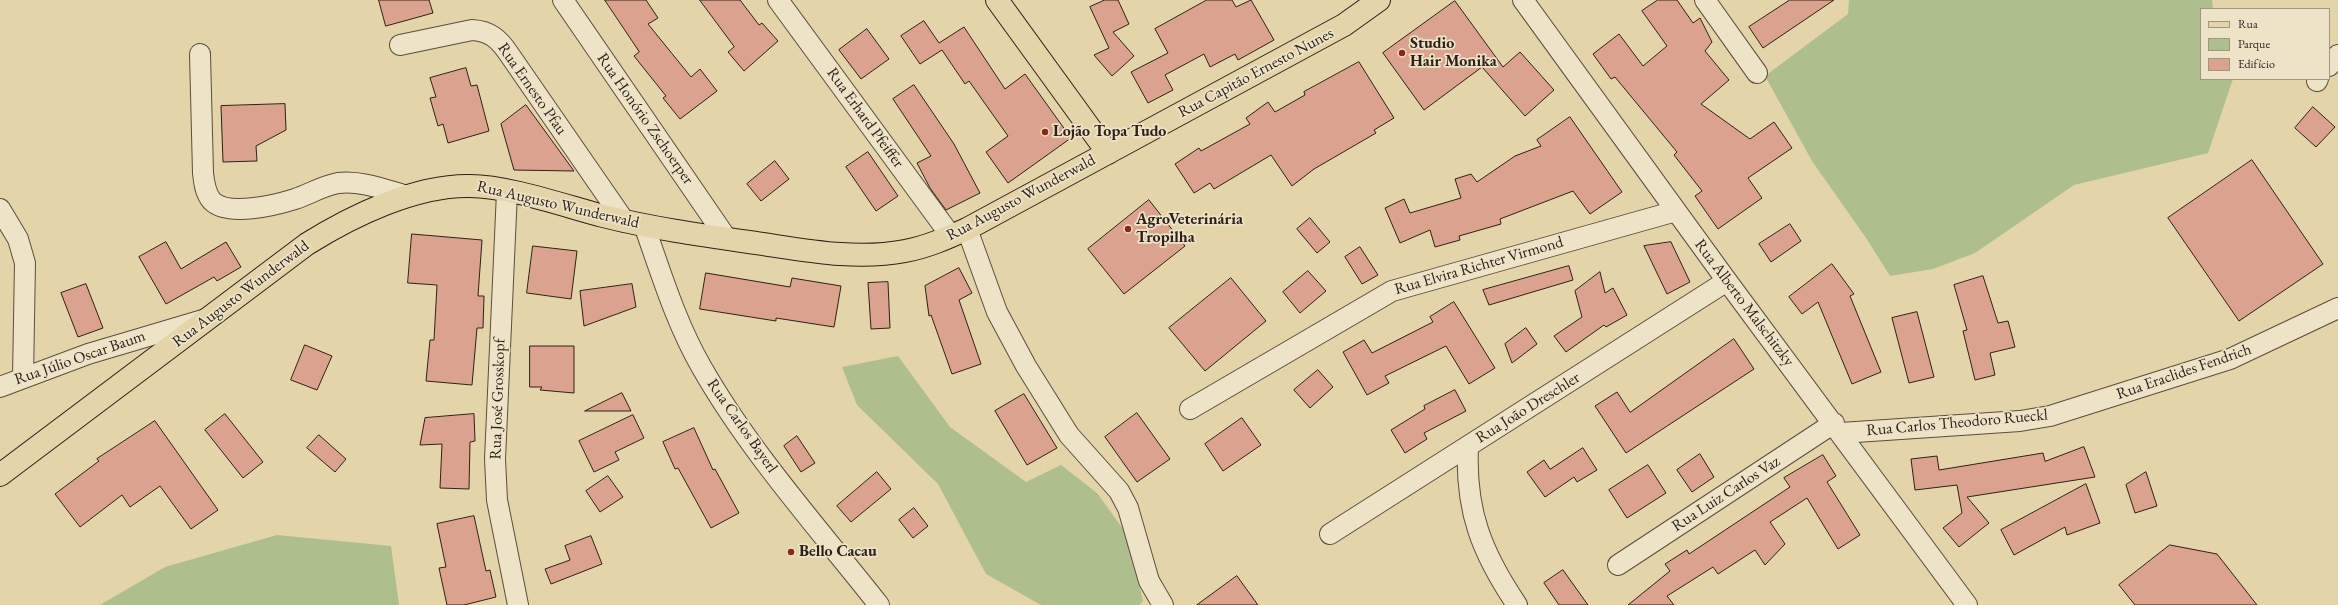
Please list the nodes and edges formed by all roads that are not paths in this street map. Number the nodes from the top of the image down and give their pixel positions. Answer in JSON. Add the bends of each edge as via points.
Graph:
{"nodes":[{"id":1,"x":563,"y":0,"type":"edge"},
{"id":2,"x":997,"y":0,"type":"edge"},
{"id":3,"x":1379,"y":0,"type":"edge"},
{"id":4,"x":1523,"y":0,"type":"edge"},
{"id":5,"x":1705,"y":0,"type":"edge"},
{"id":6,"x":782,"y":5,"type":"edge"},
{"id":7,"x":400,"y":45,"type":"dead end"},
{"id":8,"x":200,"y":54,"type":"dead end"},
{"id":9,"x":2338,"y":55,"type":"edge"},
{"id":10,"x":2330,"y":64,"type":"edge"},
{"id":11,"x":1757,"y":73,"type":"dead end"},
{"id":12,"x":1108,"y":153,"type":"junction"},
{"id":13,"x":507,"y":192,"type":"junction"},
{"id":14,"x":407,"y":196,"type":"junction"},
{"id":15,"x":0,"y":209,"type":"edge"},
{"id":16,"x":1676,"y":211,"type":"junction"},
{"id":17,"x":635,"y":223,"type":"junction"},
{"id":18,"x":959,"y":233,"type":"junction"},
{"id":19,"x":727,"y":239,"type":"junction"},
{"id":20,"x":1727,"y":282,"type":"junction"},
{"id":21,"x":2338,"y":308,"type":"edge"},
{"id":22,"x":208,"y":318,"type":"junction"},
{"id":23,"x":23,"y":377,"type":"junction"},
{"id":24,"x":0,"y":387,"type":"edge"},
{"id":25,"x":2095,"y":403,"type":"joint"},
{"id":26,"x":1190,"y":409,"type":"dead end"},
{"id":27,"x":1837,"y":428,"type":"junction"},
{"id":28,"x":1468,"y":447,"type":"junction"},
{"id":29,"x":0,"y":476,"type":"edge"},
{"id":30,"x":1330,"y":534,"type":"dead end"},
{"id":31,"x":1618,"y":565,"type":"dead end"},
{"id":32,"x":518,"y":605,"type":"edge"},
{"id":33,"x":879,"y":605,"type":"edge"},
{"id":34,"x":1163,"y":605,"type":"edge"},
{"id":35,"x":1517,"y":605,"type":"edge"},
{"id":36,"x":1967,"y":605,"type":"edge"}],
"edges":[{"from":1,"to":19,"type":"street","name":"Rua Honório Zschoerper"},
{"from":2,"to":12,"type":"main road"},
{"from":3,"to":12,"type":"main road","name":"Rua Capitão Ernesto Nunes","via":[[1344,26]]},
{"from":4,"to":16,"type":"street","name":"Rua Alberto Malschitzky"},
{"from":5,"to":11,"type":"street"},
{"from":6,"to":18,"type":"street","name":"Rua Erhard Pfeiffer"},
{"from":7,"to":17,"type":"street","name":"Rua Ernesto Pfau","via":[[472,30],[493,35]]},
{"from":8,"to":14,"type":"street","via":[[205,189],[212,201],[223,209],[274,204],[340,183],[366,185]]},
{"from":9,"to":10,"type":"street"},
{"from":12,"to":18,"type":"main road","name":"Rua Augusto Wunderwald"},
{"from":13,"to":14,"type":"main road","name":"Rua Augusto Wunderwald","via":[[470,186],[431,190]]},
{"from":13,"to":17,"type":"main road","name":"Rua Augusto Wunderwald"},
{"from":13,"to":32,"type":"street","name":"Rua José Grosskopf","via":[[495,459],[497,500]]},
{"from":14,"to":22,"type":"main road","name":"Rua Augusto Wunderwald","via":[[331,229]]},
{"from":15,"to":23,"type":"street","via":[[18,239],[25,263]]},
{"from":16,"to":20,"type":"street","name":"Rua Alberto Malschitzky"},
{"from":16,"to":26,"type":"street","name":"Rua Elvira Richter Virmond","via":[[1392,291]]},
{"from":17,"to":19,"type":"main road","name":"Rua Augusto Wunderwald"},
{"from":17,"to":33,"type":"street","name":"Rua Carlos Bayerl","via":[[702,368],[737,423]]},
{"from":18,"to":19,"type":"main road","name":"Rua Augusto Wunderwald","via":[[905,251],[850,255]]},
{"from":18,"to":34,"type":"street","name":"Rua Erhard Pfeiffer","via":[[1026,366],[1069,435],[1119,491],[1128,508],[1149,581]]},
{"from":20,"to":27,"type":"street","name":"Rua Alberto Malschitzky"},
{"from":20,"to":28,"type":"street","name":"Rua João Dreschler"},
{"from":21,"to":25,"type":"street","name":"Rua Eraclides Fendrich","via":[[2230,359]]},
{"from":22,"to":23,"type":"street","name":"Rua Júlio Oscar Baum"},
{"from":22,"to":29,"type":"main road","name":"Rua Augusto Wunderwald"},
{"from":23,"to":24,"type":"street","name":"Rua Júlio Oscar Baum"},
{"from":25,"to":27,"type":"street","name":"Rua Carlos Theodoro Rueckl","via":[[2050,416],[2020,421]]},
{"from":27,"to":31,"type":"street","name":"Rua Luiz Carlos Vaz"},
{"from":27,"to":36,"type":"street","name":"Rua Alberto Malschitzky"},
{"from":28,"to":30,"type":"street","name":"Rua João Dreschler"},
{"from":28,"to":35,"type":"street","via":[[1469,495],[1476,528],[1493,568]]}]}
